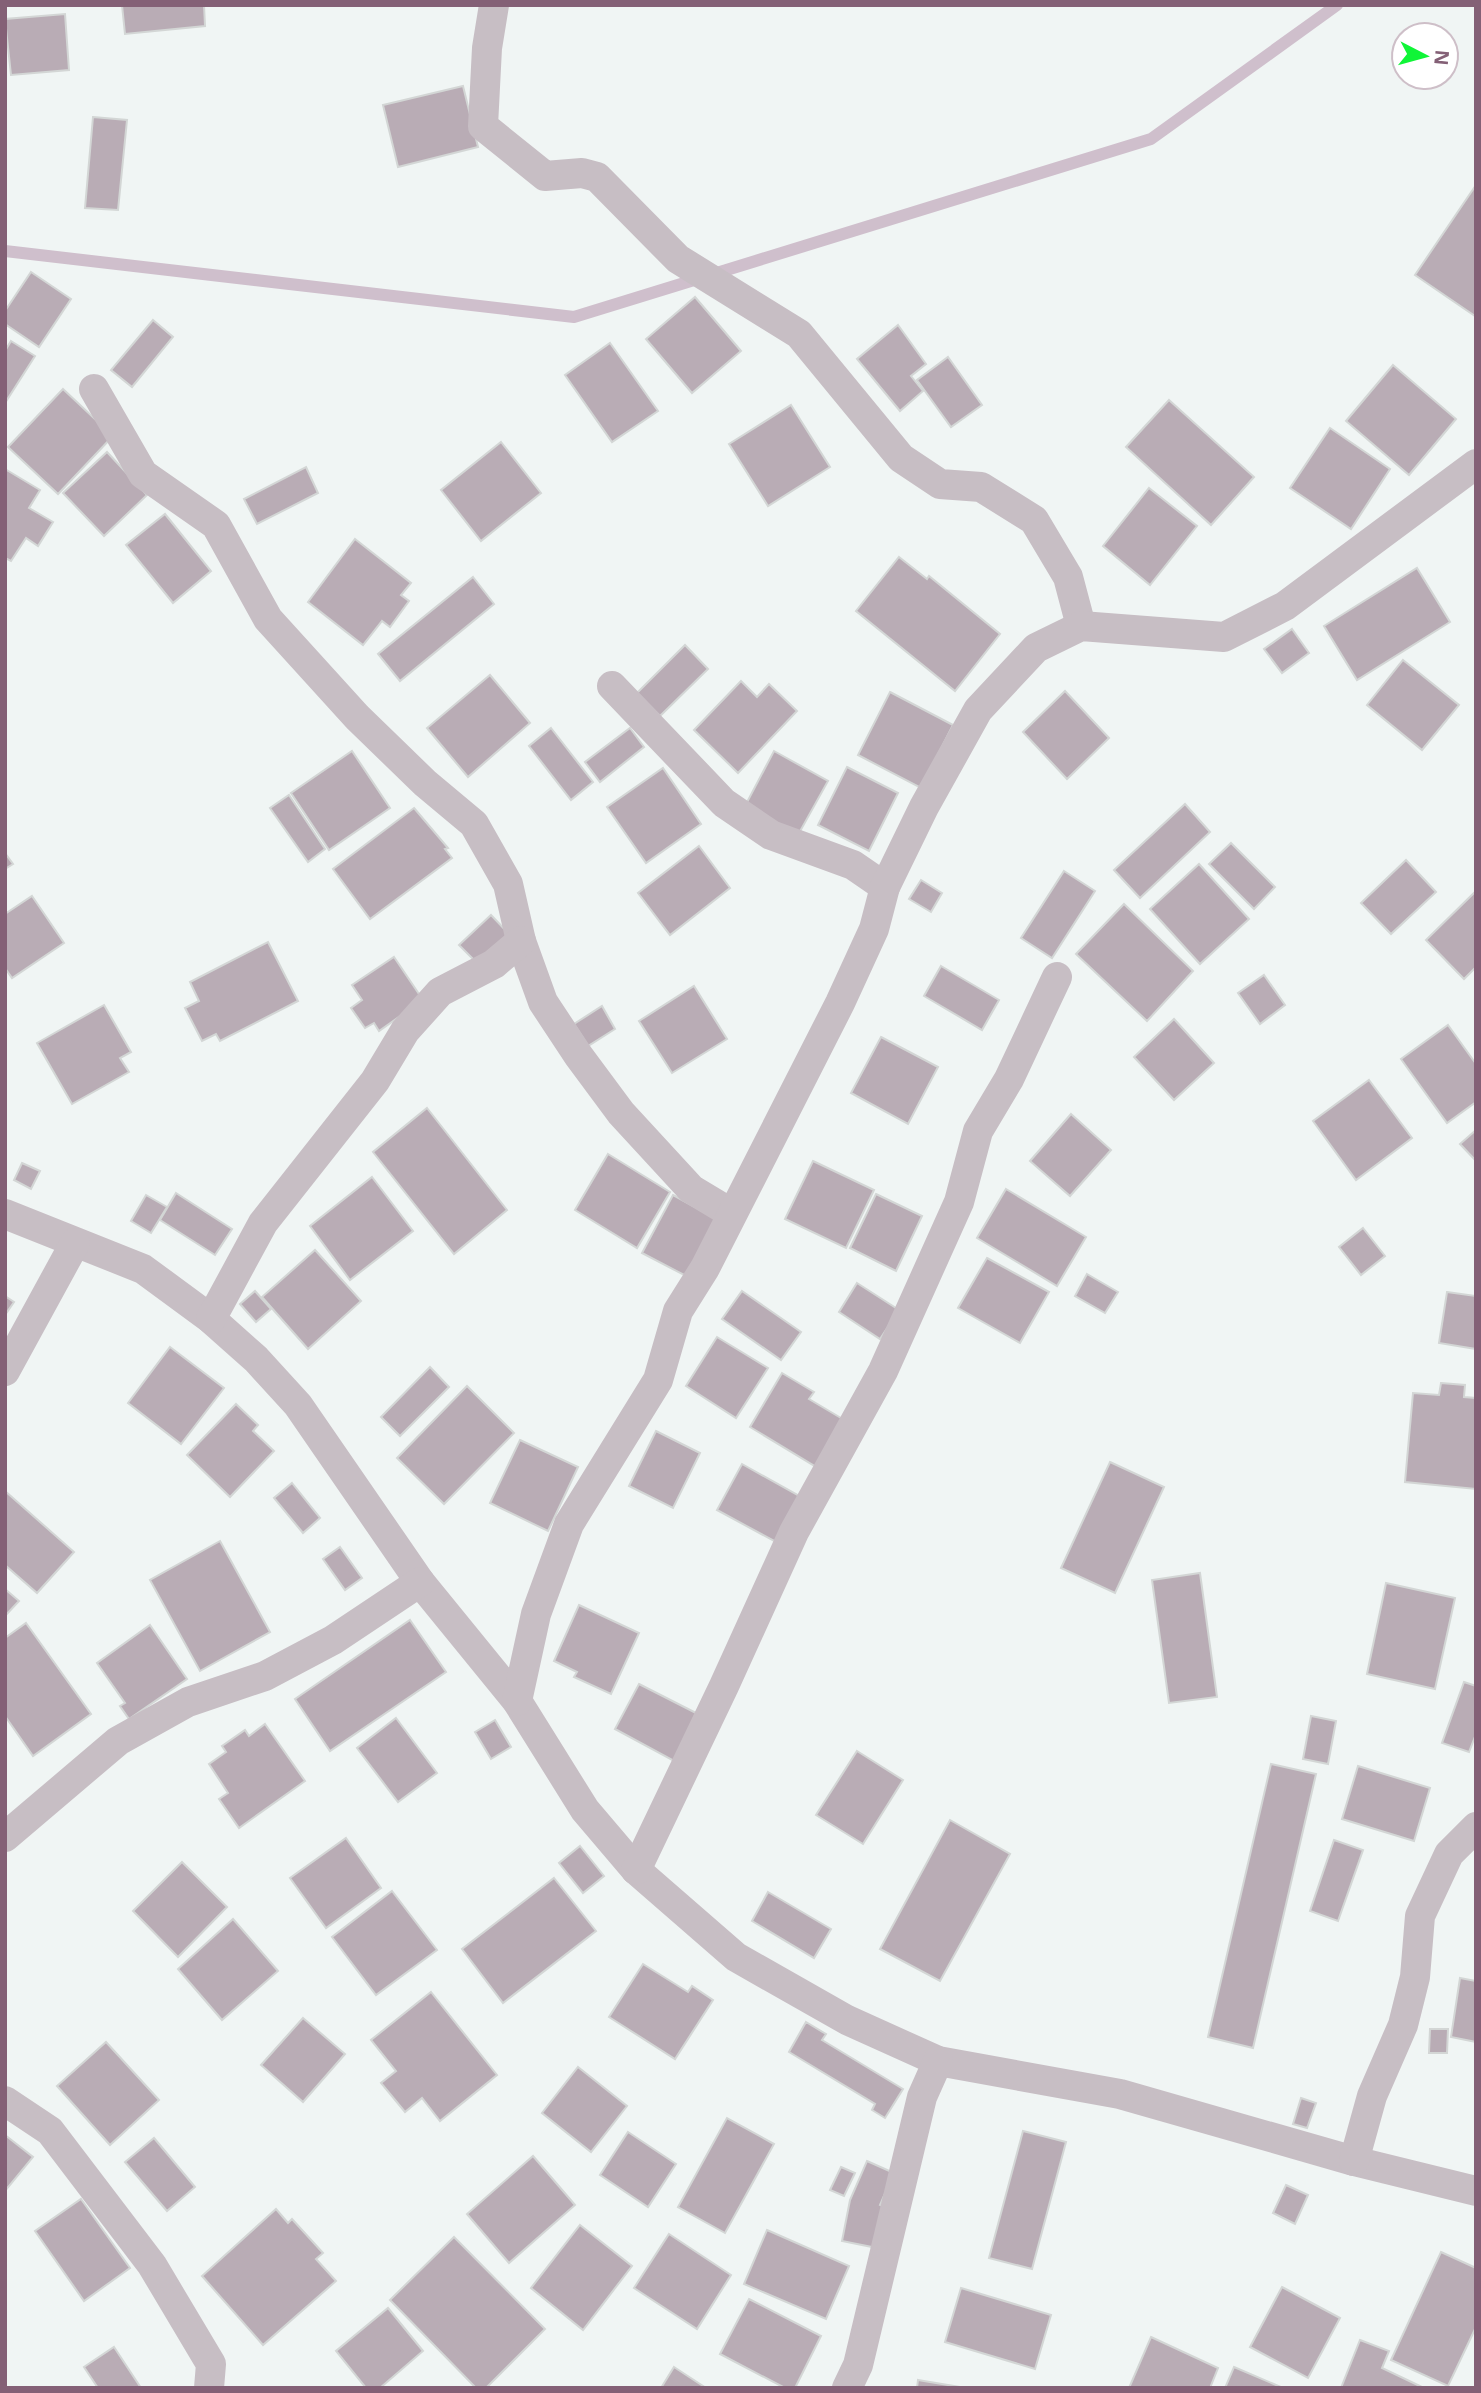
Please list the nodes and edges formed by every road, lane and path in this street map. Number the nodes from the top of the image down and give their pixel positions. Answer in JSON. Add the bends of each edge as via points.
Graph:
{"nodes":[{"id":1,"x":494,"y":5,"type":"edge"},
{"id":2,"x":94,"y":389,"type":"dead end"},
{"id":3,"x":1476,"y":464,"type":"edge"},
{"id":4,"x":1081,"y":626,"type":"junction"},
{"id":5,"x":612,"y":686,"type":"dead end"},
{"id":6,"x":885,"y":887,"type":"junction"},
{"id":7,"x":521,"y":941,"type":"junction"},
{"id":8,"x":1057,"y":977,"type":"dead end"},
{"id":9,"x":731,"y":1213,"type":"junction"},
{"id":10,"x":5,"y":1214,"type":"edge"},
{"id":11,"x":75,"y":1243,"type":"junction"},
{"id":12,"x":211,"y":1319,"type":"junction"},
{"id":13,"x":5,"y":1371,"type":"edge"},
{"id":14,"x":420,"y":1582,"type":"junction"},
{"id":15,"x":517,"y":1702,"type":"junction"},
{"id":16,"x":1476,"y":1827,"type":"edge"},
{"id":17,"x":5,"y":1837,"type":"edge"},
{"id":18,"x":635,"y":1870,"type":"junction"},
{"id":19,"x":938,"y":2061,"type":"junction"},
{"id":20,"x":5,"y":2101,"type":"edge"},
{"id":21,"x":1354,"y":2161,"type":"junction"},
{"id":22,"x":1476,"y":2191,"type":"edge"},
{"id":23,"x":209,"y":2388,"type":"edge"},
{"id":24,"x":847,"y":2388,"type":"edge"}],
"edges":[{"from":1,"to":4,"type":"street","via":[[484,126],[545,176],[582,173],[597,177],[678,260],[799,334],[901,458],[940,484],[981,486],[1034,520],[1068,577]]},
{"from":2,"to":7,"type":"street","via":[[143,474],[216,525],[268,619],[357,717],[474,824],[508,884]]},
{"from":3,"to":4,"type":"street","via":[[1285,606],[1224,636]]},
{"from":4,"to":6,"type":"street","via":[[1036,648],[978,710]]},
{"from":5,"to":6,"type":"street","via":[[724,803],[771,835],[853,866]]},
{"from":6,"to":9,"type":"street","via":[[874,929],[840,1003]]},
{"from":7,"to":9,"type":"street","via":[[543,1002],[621,1113],[691,1189]]},
{"from":7,"to":12,"type":"street","via":[[494,964],[440,992],[405,1031],[367,1091],[262,1223]]},
{"from":8,"to":18,"type":"street","via":[[1009,1079],[978,1132],[959,1202],[883,1371],[794,1532]]},
{"from":9,"to":15,"type":"street","via":[[678,1311],[658,1380],[569,1524],[536,1614]]},
{"from":10,"to":11,"type":"street"},
{"from":11,"to":12,"type":"street","via":[[143,1269]]},
{"from":11,"to":13,"type":"street"},
{"from":12,"to":14,"type":"street","via":[[298,1405]]},
{"from":14,"to":15,"type":"street"},
{"from":14,"to":17,"type":"street","via":[[333,1640],[276,1670],[188,1702],[118,1741]]},
{"from":15,"to":18,"type":"street","via":[[585,1810]]},
{"from":16,"to":21,"type":"street","via":[[1450,1854],[1420,1916],[1416,1978],[1403,2025],[1371,2096]]},
{"from":18,"to":19,"type":"street","via":[[736,1957],[847,2021]]},
{"from":19,"to":21,"type":"street","via":[[1121,2094]]},
{"from":19,"to":24,"type":"street","via":[[919,2109],[858,2365]]},
{"from":20,"to":23,"type":"street","via":[[50,2131],[152,2265],[212,2364]]},
{"from":21,"to":22,"type":"street"}]}
